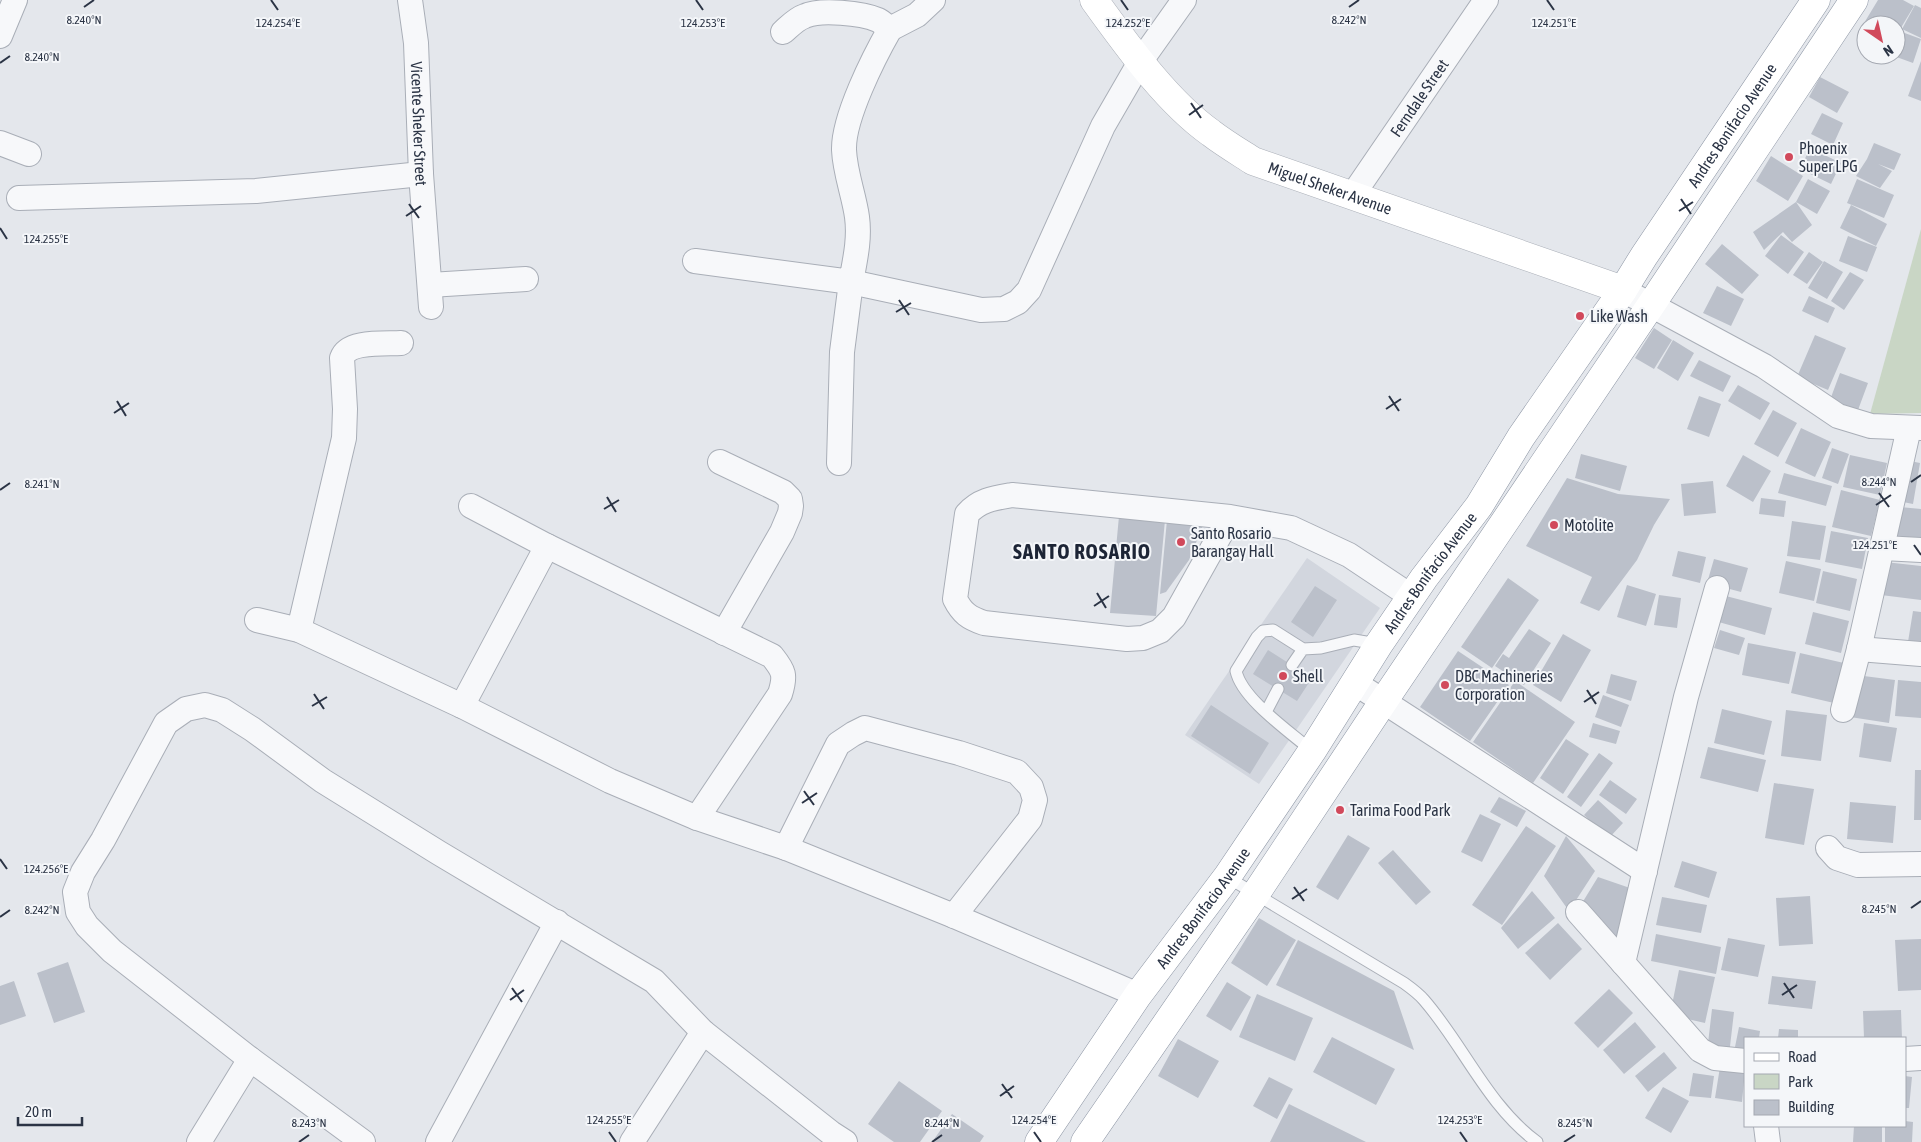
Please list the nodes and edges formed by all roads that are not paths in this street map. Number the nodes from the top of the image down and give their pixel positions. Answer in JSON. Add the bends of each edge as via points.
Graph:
{"nodes":[{"id":1,"x":15,"y":0,"type":"edge"},
{"id":2,"x":410,"y":0,"type":"edge"},
{"id":3,"x":933,"y":0,"type":"edge"},
{"id":4,"x":1094,"y":0,"type":"edge"},
{"id":5,"x":1184,"y":0,"type":"edge"},
{"id":6,"x":1486,"y":0,"type":"edge"},
{"id":7,"x":1816,"y":0,"type":"edge"},
{"id":8,"x":1854,"y":0,"type":"edge"},
{"id":9,"x":890,"y":29,"type":"junction"},
{"id":10,"x":784,"y":32,"type":"dead end"},
{"id":11,"x":0,"y":36,"type":"edge"},
{"id":12,"x":1140,"y":62,"type":"junction"},
{"id":13,"x":0,"y":143,"type":"edge"},
{"id":14,"x":29,"y":154,"type":"dead end"},
{"id":15,"x":421,"y":174,"type":"junction"},
{"id":16,"x":1352,"y":196,"type":"junction"},
{"id":17,"x":19,"y":198,"type":"dead end"},
{"id":18,"x":695,"y":261,"type":"dead end"},
{"id":19,"x":526,"y":279,"type":"dead end"},
{"id":20,"x":851,"y":282,"type":"junction"},
{"id":21,"x":1623,"y":290,"type":"junction"},
{"id":22,"x":1652,"y":305,"type":"junction"},
{"id":23,"x":402,"y":343,"type":"dead end"},
{"id":24,"x":1915,"y":428,"type":"edge"},
{"id":25,"x":720,"y":462,"type":"dead end"},
{"id":26,"x":839,"y":463,"type":"dead end"},
{"id":27,"x":470,"y":506,"type":"dead end"},
{"id":28,"x":1230,"y":517,"type":"junction"},
{"id":29,"x":547,"y":546,"type":"junction"},
{"id":30,"x":1882,"y":548,"type":"junction"},
{"id":31,"x":1921,"y":550,"type":"edge"},
{"id":32,"x":1716,"y":588,"type":"dead end"},
{"id":33,"x":1412,"y":597,"type":"junction"},
{"id":34,"x":257,"y":620,"type":"dead end"},
{"id":35,"x":299,"y":630,"type":"junction"},
{"id":36,"x":724,"y":633,"type":"junction"},
{"id":37,"x":1380,"y":644,"type":"junction"},
{"id":38,"x":1304,"y":649,"type":"junction"},
{"id":39,"x":1859,"y":649,"type":"junction"},
{"id":40,"x":1921,"y":654,"type":"edge"},
{"id":41,"x":1292,"y":665,"type":"dead end"},
{"id":42,"x":1355,"y":683,"type":"junction"},
{"id":43,"x":1278,"y":689,"type":"dead end"},
{"id":44,"x":1383,"y":702,"type":"junction"},
{"id":45,"x":462,"y":706,"type":"junction"},
{"id":46,"x":1843,"y":710,"type":"dead end"},
{"id":47,"x":1266,"y":712,"type":"junction"},
{"id":48,"x":1312,"y":751,"type":"junction"},
{"id":49,"x":697,"y":818,"type":"junction"},
{"id":50,"x":786,"y":848,"type":"junction"},
{"id":51,"x":1828,"y":848,"type":"dead end"},
{"id":52,"x":1921,"y":864,"type":"edge"},
{"id":53,"x":1645,"y":870,"type":"junction"},
{"id":54,"x":1227,"y":877,"type":"junction"},
{"id":55,"x":1255,"y":895,"type":"junction"},
{"id":56,"x":1578,"y":912,"type":"dead end"},
{"id":57,"x":954,"y":916,"type":"junction"},
{"id":58,"x":557,"y":922,"type":"junction"},
{"id":59,"x":1623,"y":963,"type":"junction"},
{"id":60,"x":1138,"y":995,"type":"junction"},
{"id":61,"x":703,"y":1032,"type":"junction"},
{"id":62,"x":1921,"y":1058,"type":"edge"},
{"id":63,"x":250,"y":1059,"type":"junction"},
{"id":64,"x":1906,"y":1059,"type":"edge"},
{"id":65,"x":1744,"y":1061,"type":"edge"},
{"id":66,"x":1766,"y":1127,"type":"edge"},
{"id":67,"x":833,"y":1139,"type":"edge"},
{"id":68,"x":199,"y":1142,"type":"edge"},
{"id":69,"x":363,"y":1142,"type":"edge"},
{"id":70,"x":438,"y":1142,"type":"edge"},
{"id":71,"x":632,"y":1142,"type":"edge"},
{"id":72,"x":1039,"y":1142,"type":"edge"},
{"id":73,"x":1084,"y":1142,"type":"edge"},
{"id":74,"x":1537,"y":1142,"type":"edge"},
{"id":75,"x":1768,"y":1142,"type":"edge"}],
"edges":[{"from":1,"to":11,"type":"street"},
{"from":2,"to":15,"type":"street","name":"Vicente Sheker Street","via":[[416,43]]},
{"from":3,"to":9,"type":"street","via":[[917,15]]},
{"from":4,"to":12,"type":"main road","name":"Miguel Sheker Avenue"},
{"from":5,"to":12,"type":"street"},
{"from":6,"to":16,"type":"street","name":"Ferndale Street"},
{"from":7,"to":21,"type":"main road","name":"Andres Bonifacio Avenue"},
{"from":8,"to":22,"type":"main road","name":"Andres Bonifacio Avenue"},
{"from":9,"to":10,"type":"street","via":[[878,20],[826,12],[806,15]]},
{"from":9,"to":20,"type":"street","via":[[876,53],[845,131],[844,150],[857,218],[858,248]]},
{"from":12,"to":16,"type":"main road","name":"Miguel Sheker Avenue","via":[[1210,133],[1253,161]]},
{"from":12,"to":20,"type":"street","via":[[1103,126],[1029,290],[1018,302],[1004,309],[981,310]]},
{"from":13,"to":14,"type":"street"},
{"from":15,"to":17,"type":"street","via":[[256,191]]},
{"from":15,"to":19,"type":"street","name":"Vicente Sheker Street","via":[[431,296]]},
{"from":16,"to":21,"type":"main road","name":"Miguel Sheker Avenue"},
{"from":18,"to":20,"type":"street"},
{"from":20,"to":26,"type":"street","via":[[842,352]]},
{"from":21,"to":22,"type":"street"},
{"from":21,"to":33,"type":"main road","name":"Andres Bonifacio Avenue","via":[[1479,506]]},
{"from":22,"to":24,"type":"street","via":[[1764,366],[1838,416],[1871,426]]},
{"from":22,"to":44,"type":"main road","name":"Andres Bonifacio Avenue"},
{"from":23,"to":35,"type":"street","via":[[360,345],[344,352],[344,438]]},
{"from":24,"to":30,"type":"street"},
{"from":25,"to":36,"type":"street","via":[[783,492],[792,506],[782,532]]},
{"from":27,"to":29,"type":"street"},
{"from":28,"to":28,"type":"street","via":[[1012,495],[989,499],[967,514],[956,598],[960,609],[970,619],[984,623],[1143,638],[1160,630],[1174,616]]},
{"from":28,"to":33,"type":"street","via":[[1291,528],[1349,555]]},
{"from":29,"to":36,"type":"street"},
{"from":29,"to":45,"type":"street"},
{"from":30,"to":31,"type":"street"},
{"from":30,"to":39,"type":"street"},
{"from":32,"to":53,"type":"street"},
{"from":33,"to":37,"type":"main road","name":"Andres Bonifacio Avenue"},
{"from":34,"to":35,"type":"street"},
{"from":35,"to":45,"type":"street"},
{"from":36,"to":49,"type":"street","via":[[772,656],[782,668],[785,680],[780,694]]},
{"from":37,"to":38,"type":"lane","via":[[1354,640]]},
{"from":37,"to":42,"type":"main road","name":"Andres Bonifacio Avenue"},
{"from":38,"to":41,"type":"lane"},
{"from":38,"to":47,"type":"lane","via":[[1273,630],[1264,631],[1236,671],[1245,692]]},
{"from":39,"to":40,"type":"street"},
{"from":39,"to":46,"type":"street"},
{"from":42,"to":44,"type":"street"},
{"from":42,"to":48,"type":"main road","name":"Andres Bonifacio Avenue"},
{"from":43,"to":47,"type":"lane"},
{"from":44,"to":53,"type":"street"},
{"from":44,"to":55,"type":"main road","name":"Andres Bonifacio Avenue"},
{"from":45,"to":49,"type":"street","via":[[610,782]]},
{"from":47,"to":48,"type":"lane"},
{"from":48,"to":54,"type":"main road","name":"Andres Bonifacio Avenue"},
{"from":49,"to":50,"type":"street"},
{"from":50,"to":57,"type":"street"},
{"from":50,"to":57,"type":"street","via":[[838,744],[866,728],[1017,772],[1031,787],[1035,800],[1030,819]]},
{"from":51,"to":52,"type":"street","via":[[1838,858],[1858,865]]},
{"from":53,"to":59,"type":"street"},
{"from":54,"to":55,"type":"lane"},
{"from":54,"to":60,"type":"main road","name":"Andres Bonifacio Avenue"},
{"from":55,"to":73,"type":"main road","name":"Andres Bonifacio Avenue"},
{"from":55,"to":74,"type":"lane","via":[[1404,982],[1424,999],[1495,1102],[1520,1130]]},
{"from":56,"to":59,"type":"street"},
{"from":57,"to":60,"type":"street"},
{"from":58,"to":61,"type":"street","via":[[654,981]]},
{"from":58,"to":63,"type":"street","via":[[323,781],[222,710],[205,705],[186,709],[166,723],[83,872],[76,892],[78,912],[112,951]]},
{"from":58,"to":70,"type":"street"},
{"from":59,"to":65,"type":"street","via":[[1700,1050],[1716,1058]]},
{"from":60,"to":72,"type":"main road","name":"Andres Bonifacio Avenue"},
{"from":61,"to":67,"type":"street"},
{"from":61,"to":71,"type":"street"},
{"from":62,"to":64,"type":"street"},
{"from":63,"to":68,"type":"street"},
{"from":63,"to":69,"type":"street"},
{"from":66,"to":75,"type":"street"}]}
